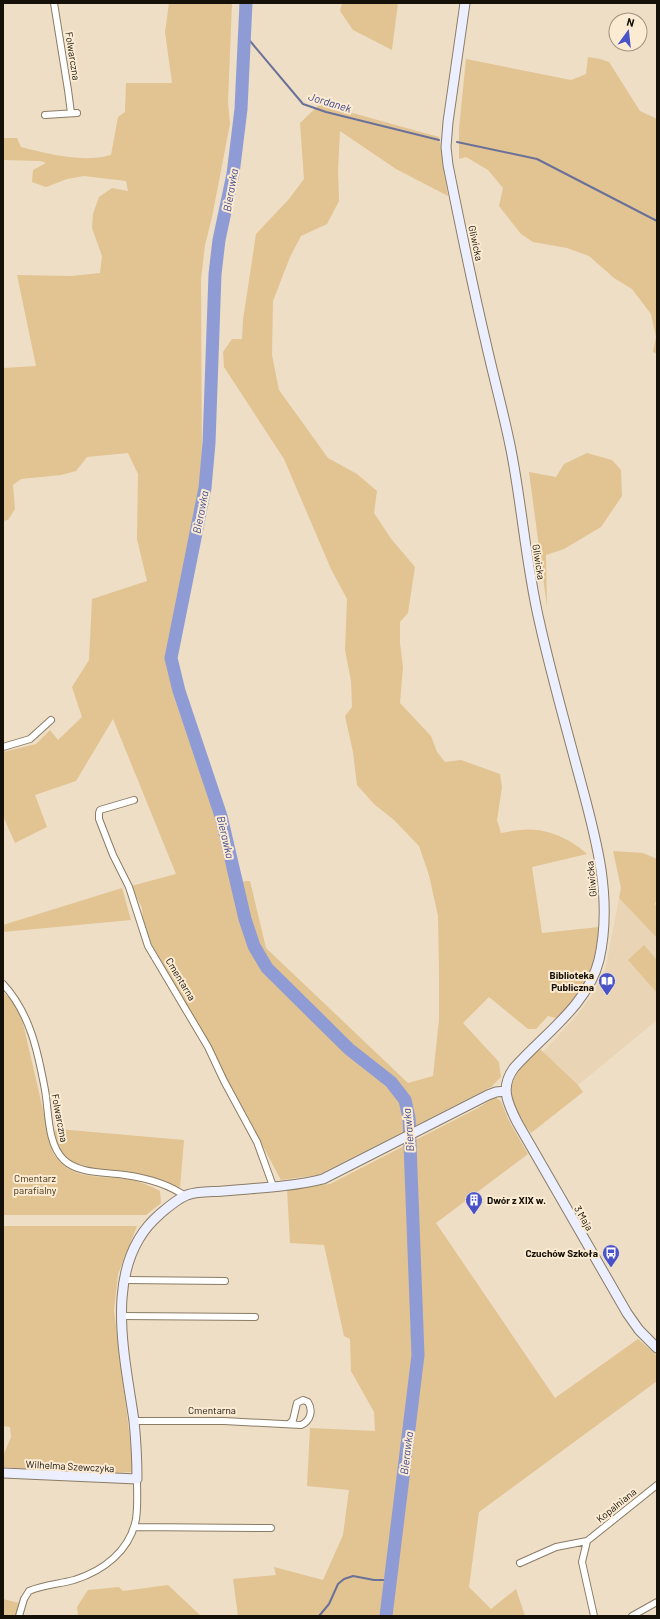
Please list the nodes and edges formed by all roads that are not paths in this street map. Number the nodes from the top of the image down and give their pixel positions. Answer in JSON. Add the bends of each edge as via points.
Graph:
{"nodes":[{"id":1,"x":54,"y":3,"type":"edge"},
{"id":2,"x":465,"y":3,"type":"edge"},
{"id":3,"x":45,"y":115,"type":"dead end"},
{"id":4,"x":51,"y":720,"type":"dead end"},
{"id":5,"x":3,"y":747,"type":"edge"},
{"id":6,"x":134,"y":800,"type":"dead end"},
{"id":7,"x":3,"y":984,"type":"edge"},
{"id":8,"x":506,"y":1091,"type":"junction"},
{"id":9,"x":273,"y":1186,"type":"junction"},
{"id":10,"x":185,"y":1196,"type":"junction"},
{"id":11,"x":125,"y":1280,"type":"junction"},
{"id":12,"x":225,"y":1281,"type":"dead end"},
{"id":13,"x":121,"y":1316,"type":"junction"},
{"id":14,"x":255,"y":1317,"type":"dead end"},
{"id":15,"x":657,"y":1348,"type":"edge"},
{"id":16,"x":134,"y":1421,"type":"junction"},
{"id":17,"x":289,"y":1424,"type":"junction"},
{"id":18,"x":3,"y":1473,"type":"edge"},
{"id":19,"x":137,"y":1479,"type":"junction"},
{"id":20,"x":657,"y":1485,"type":"edge"},
{"id":21,"x":134,"y":1527,"type":"junction"},
{"id":22,"x":271,"y":1528,"type":"dead end"},
{"id":23,"x":587,"y":1541,"type":"junction"},
{"id":24,"x":520,"y":1562,"type":"dead end"},
{"id":25,"x":657,"y":1602,"type":"edge"},
{"id":26,"x":19,"y":1616,"type":"edge"},
{"id":27,"x":594,"y":1616,"type":"edge"},
{"id":28,"x":632,"y":1616,"type":"edge"}],
"edges":[{"from":1,"to":3,"type":"street","name":"Folwarczna","via":[[74,113]]},
{"from":2,"to":8,"type":"main road","name":"Gliwicka","via":[[448,122],[448,165],[510,445],[535,601],[596,837],[604,891],[601,947],[590,983],[574,1006],[514,1068],[507,1080]]},
{"from":4,"to":5,"type":"street","via":[[30,739]]},
{"from":6,"to":9,"type":"street","name":"Cmentarna","via":[[100,810],[99,819],[113,855],[130,887],[148,946],[208,1047],[257,1142]]},
{"from":7,"to":10,"type":"street","name":"Folwarczna","via":[[21,1007],[28,1023],[45,1089],[53,1141],[61,1157],[80,1168],[155,1181]]},
{"from":8,"to":9,"type":"main road","via":[[492,1093],[323,1179]]},
{"from":8,"to":15,"type":"main road","name":"3 Maja","via":[[517,1122],[618,1298],[636,1326]]},
{"from":9,"to":10,"type":"main road"},
{"from":10,"to":11,"type":"main road","via":[[157,1216],[143,1233],[133,1251]]},
{"from":11,"to":12,"type":"street"},
{"from":11,"to":13,"type":"main road"},
{"from":13,"to":14,"type":"street"},
{"from":13,"to":16,"type":"main road","via":[[122,1349]]},
{"from":16,"to":17,"type":"street","name":"Cmentarna"},
{"from":16,"to":19,"type":"main road"},
{"from":17,"to":17,"type":"street","name":"Cmentarna","via":[[301,1424],[308,1420],[311,1409],[308,1402],[303,1400],[297,1403],[293,1420]]},
{"from":18,"to":19,"type":"main road","name":"Wilhelma Szewczyka"},
{"from":19,"to":21,"type":"street"},
{"from":20,"to":23,"type":"street","name":"Kopalniana"},
{"from":21,"to":22,"type":"street"},
{"from":21,"to":26,"type":"street","via":[[128,1541],[102,1567],[74,1580],[29,1591]]},
{"from":23,"to":24,"type":"street","name":"Kopalniana","via":[[556,1547]]},
{"from":23,"to":27,"type":"street","via":[[582,1562]]},
{"from":25,"to":28,"type":"street"}]}
